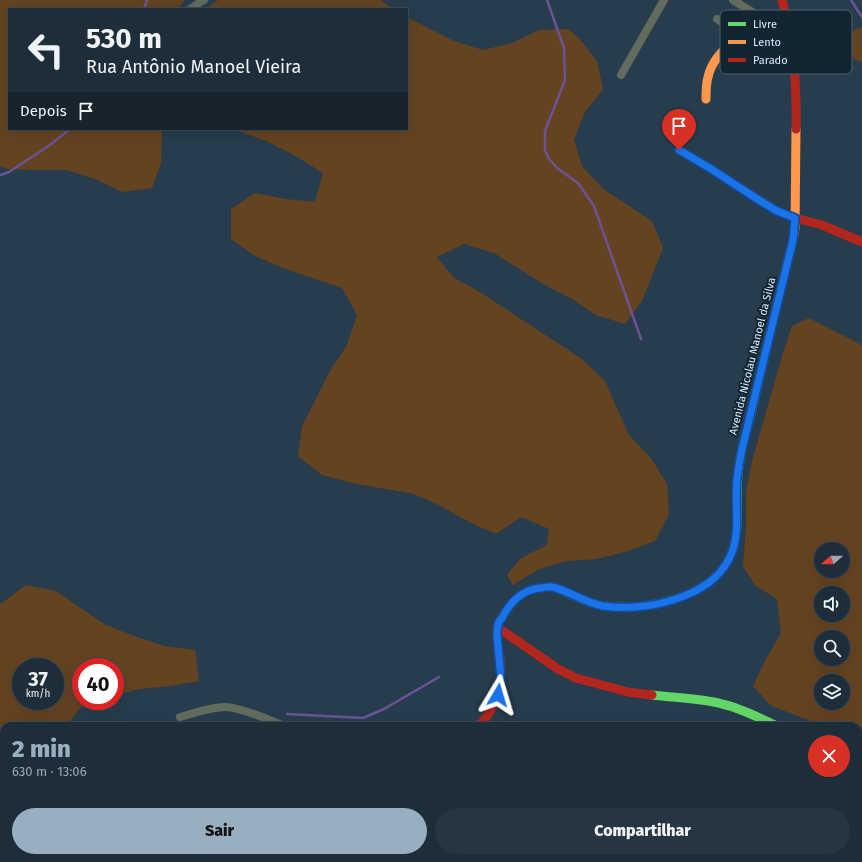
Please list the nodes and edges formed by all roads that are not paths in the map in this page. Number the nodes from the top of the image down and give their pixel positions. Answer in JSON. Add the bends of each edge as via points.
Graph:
{"nodes":[{"id":1,"x":204,"y":0,"type":"edge"},
{"id":2,"x":664,"y":0,"type":"edge"},
{"id":3,"x":733,"y":0,"type":"edge"},
{"id":4,"x":782,"y":0,"type":"edge"},
{"id":5,"x":192,"y":8,"type":"edge"},
{"id":6,"x":749,"y":10,"type":"edge"},
{"id":7,"x":785,"y":10,"type":"edge"},
{"id":8,"x":717,"y":18,"type":"dead end"},
{"id":9,"x":720,"y":20,"type":"edge"},
{"id":10,"x":720,"y":55,"type":"edge"},
{"id":11,"x":795,"y":74,"type":"edge"},
{"id":12,"x":621,"y":75,"type":"dead end"},
{"id":13,"x":706,"y":99,"type":"dead end"},
{"id":14,"x":679,"y":150,"type":"dead end"},
{"id":15,"x":795,"y":218,"type":"junction"},
{"id":16,"x":862,"y":242,"type":"edge"},
{"id":17,"x":497,"y":627,"type":"junction"},
{"id":18,"x":180,"y":717,"type":"dead end"},
{"id":19,"x":274,"y":722,"type":"edge"},
{"id":20,"x":482,"y":722,"type":"edge"},
{"id":21,"x":768,"y":722,"type":"edge"}],
"edges":[{"from":1,"to":5,"type":"street"},
{"from":2,"to":12,"type":"street"},
{"from":3,"to":6,"type":"street"},
{"from":4,"to":7,"type":"street","name":"Avenida Nicolau Manoel da Silva"},
{"from":8,"to":9,"type":"street"},
{"from":10,"to":13,"type":"street","via":[[708,73]]},
{"from":11,"to":15,"type":"street","name":"Avenida Nicolau Manoel da Silva"},
{"from":14,"to":15,"type":"street","via":[[777,211]]},
{"from":15,"to":16,"type":"street","via":[[822,225]]},
{"from":15,"to":17,"type":"street","name":"Avenida Nicolau Manoel da Silva","via":[[793,240],[742,449],[737,479],[738,523],[735,542],[721,572],[698,590],[650,606],[602,606],[550,587],[534,589],[524,592],[514,600]]},
{"from":17,"to":20,"type":"street","via":[[500,688],[492,708]]},
{"from":17,"to":21,"type":"street","via":[[558,669],[576,678],[628,692],[724,704]]},
{"from":18,"to":19,"type":"street","via":[[226,707]]}]}
